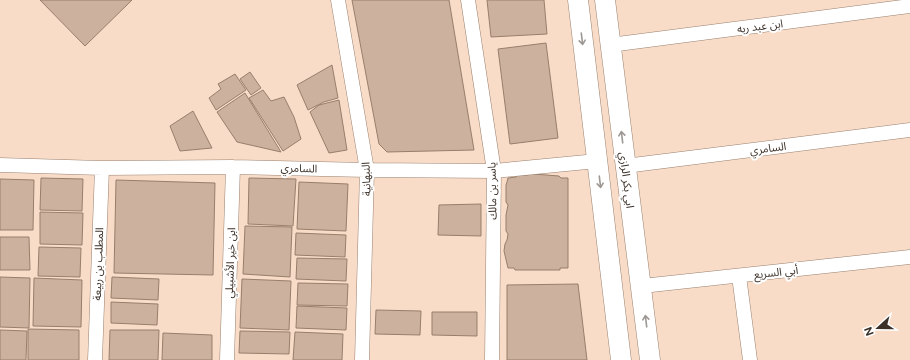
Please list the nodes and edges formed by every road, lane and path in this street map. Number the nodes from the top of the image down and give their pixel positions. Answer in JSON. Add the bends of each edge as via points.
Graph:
{"nodes":[{"id":1,"x":338,"y":0,"type":"edge"},
{"id":2,"x":468,"y":0,"type":"edge"},
{"id":3,"x":578,"y":0,"type":"edge"},
{"id":4,"x":605,"y":0,"type":"edge"},
{"id":5,"x":910,"y":6,"type":"edge"},
{"id":6,"x":610,"y":45,"type":"junction"},
{"id":7,"x":910,"y":130,"type":"edge"},
{"id":8,"x":597,"y":161,"type":"junction"},
{"id":9,"x":0,"y":165,"type":"edge"},
{"id":10,"x":233,"y":166,"type":"junction"},
{"id":11,"x":625,"y":166,"type":"junction"},
{"id":12,"x":102,"y":168,"type":"junction"},
{"id":13,"x":367,"y":170,"type":"junction"},
{"id":14,"x":494,"y":171,"type":"junction"},
{"id":15,"x":910,"y":257,"type":"edge"},
{"id":16,"x":739,"y":276,"type":"junction"},
{"id":17,"x":642,"y":286,"type":"junction"},
{"id":18,"x":95,"y":360,"type":"edge"},
{"id":19,"x":226,"y":360,"type":"edge"},
{"id":20,"x":362,"y":360,"type":"edge"},
{"id":21,"x":492,"y":360,"type":"edge"},
{"id":22,"x":621,"y":360,"type":"edge"},
{"id":23,"x":650,"y":360,"type":"edge"},
{"id":24,"x":750,"y":360,"type":"edge"}],
"edges":[{"from":1,"to":13,"type":"street","name":"النبهانية"},
{"from":2,"to":14,"type":"street","name":"ياسر بن مالك"},
{"from":3,"to":8,"type":"street","one_way":true},
{"from":4,"to":6,"type":"street","name":"ابي بكر الرازي"},
{"from":5,"to":6,"type":"street","name":"ابن عبد ربه"},
{"from":11,"to":6,"type":"street","name":"ابي بكر الرازي","one_way":true},
{"from":7,"to":11,"type":"street","name":"السامري"},
{"from":8,"to":14,"type":"street","name":"السامري"},
{"from":8,"to":22,"type":"street","one_way":true},
{"from":9,"to":12,"type":"street","name":"السامري"},
{"from":10,"to":12,"type":"street","name":"السامري"},
{"from":10,"to":13,"type":"street","name":"السامري"},
{"from":10,"to":19,"type":"street","name":"ابن خير الأشبيلي"},
{"from":11,"to":17,"type":"street","name":"ابي بكر الرازي"},
{"from":12,"to":18,"type":"street","name":"المطلب بن ربيعة"},
{"from":13,"to":14,"type":"street","name":"السامري"},
{"from":13,"to":20,"type":"street","name":"النبهانية"},
{"from":14,"to":21,"type":"street","name":"ياسر بن مالك"},
{"from":15,"to":16,"type":"street","name":"أبي السريع"},
{"from":16,"to":17,"type":"street","name":"أبي السريع"},
{"from":16,"to":24,"type":"street"},
{"from":23,"to":17,"type":"street","name":"ابي بكر الرازي","one_way":true}]}
